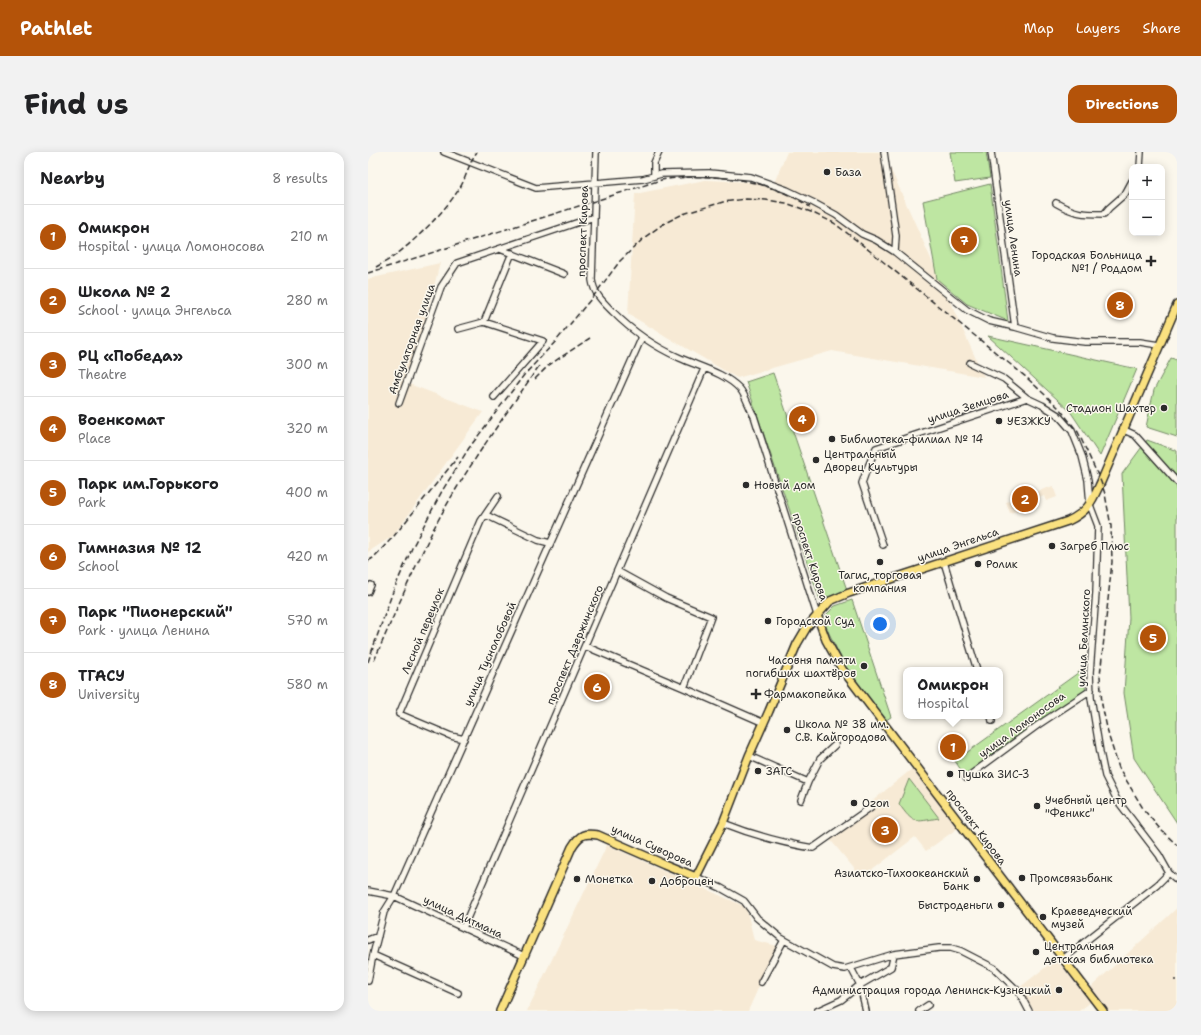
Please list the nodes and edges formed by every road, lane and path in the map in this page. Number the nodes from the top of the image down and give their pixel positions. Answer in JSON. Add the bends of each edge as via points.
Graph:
{"nodes":[{"id":1,"x":444,"y":152,"type":"edge"},
{"id":2,"x":596,"y":152,"type":"edge"},
{"id":3,"x":658,"y":152,"type":"edge"},
{"id":4,"x":884,"y":152,"type":"edge"},
{"id":5,"x":991,"y":152,"type":"edge"},
{"id":6,"x":1141,"y":152,"type":"edge"},
{"id":7,"x":1140,"y":164,"type":"edge"},
{"id":8,"x":654,"y":176,"type":"junction"},
{"id":9,"x":596,"y":182,"type":"junction"},
{"id":10,"x":1129,"y":187,"type":"edge"},
{"id":11,"x":1056,"y":203,"type":"dead end"},
{"id":12,"x":594,"y":217,"type":"junction"},
{"id":13,"x":500,"y":249,"type":"junction"},
{"id":14,"x":895,"y":252,"type":"junction"},
{"id":15,"x":512,"y":253,"type":"junction"},
{"id":16,"x":564,"y":274,"type":"dead end"},
{"id":17,"x":1177,"y":305,"type":"edge"},
{"id":18,"x":484,"y":322,"type":"junction"},
{"id":19,"x":1015,"y":327,"type":"junction"},
{"id":20,"x":458,"y":329,"type":"dead end"},
{"id":21,"x":642,"y":337,"type":"junction"},
{"id":22,"x":1159,"y":345,"type":"junction"},
{"id":23,"x":970,"y":363,"type":"dead end"},
{"id":24,"x":704,"y":369,"type":"junction"},
{"id":25,"x":494,"y":397,"type":"dead end"},
{"id":26,"x":1027,"y":398,"type":"junction"},
{"id":27,"x":399,"y":403,"type":"dead end"},
{"id":28,"x":1124,"y":430,"type":"junction"},
{"id":29,"x":1177,"y":482,"type":"edge"},
{"id":30,"x":498,"y":496,"type":"dead end"},
{"id":31,"x":1090,"y":505,"type":"junction"},
{"id":32,"x":486,"y":515,"type":"junction"},
{"id":33,"x":550,"y":543,"type":"junction"},
{"id":34,"x":883,"y":545,"type":"dead end"},
{"id":35,"x":944,"y":562,"type":"junction"},
{"id":36,"x":618,"y":571,"type":"junction"},
{"id":37,"x":371,"y":585,"type":"dead end"},
{"id":38,"x":368,"y":592,"type":"edge"},
{"id":39,"x":830,"y":601,"type":"joint"},
{"id":40,"x":816,"y":615,"type":"junction"},
{"id":41,"x":585,"y":646,"type":"junction"},
{"id":42,"x":976,"y":667,"type":"edge"},
{"id":43,"x":684,"y":688,"type":"junction"},
{"id":44,"x":1091,"y":690,"type":"junction"},
{"id":45,"x":764,"y":723,"type":"junction"},
{"id":46,"x":464,"y":739,"type":"junction"},
{"id":47,"x":835,"y":745,"type":"dead end"},
{"id":48,"x":749,"y":756,"type":"junction"},
{"id":49,"x":966,"y":778,"type":"dead end"},
{"id":50,"x":808,"y":782,"type":"junction"},
{"id":51,"x":801,"y":800,"type":"dead end"},
{"id":52,"x":871,"y":807,"type":"dead end"},
{"id":53,"x":723,"y":824,"type":"junction"},
{"id":54,"x":1169,"y":873,"type":"junction"},
{"id":55,"x":696,"y":877,"type":"junction"},
{"id":56,"x":1177,"y":880,"type":"edge"},
{"id":57,"x":368,"y":891,"type":"edge"},
{"id":58,"x":394,"y":896,"type":"junction"},
{"id":59,"x":464,"y":928,"type":"junction"},
{"id":60,"x":378,"y":936,"type":"junction"},
{"id":61,"x":368,"y":940,"type":"edge"},
{"id":62,"x":784,"y":940,"type":"junction"},
{"id":63,"x":894,"y":954,"type":"junction"},
{"id":64,"x":373,"y":955,"type":"junction"},
{"id":65,"x":524,"y":956,"type":"junction"},
{"id":66,"x":1063,"y":959,"type":"junction"},
{"id":67,"x":852,"y":968,"type":"junction"},
{"id":68,"x":368,"y":981,"type":"edge"},
{"id":69,"x":761,"y":982,"type":"dead end"},
{"id":70,"x":860,"y":985,"type":"junction"},
{"id":71,"x":458,"y":993,"type":"dead end"},
{"id":72,"x":928,"y":1005,"type":"dead end"},
{"id":73,"x":500,"y":1011,"type":"edge"},
{"id":74,"x":817,"y":1011,"type":"edge"},
{"id":75,"x":866,"y":1011,"type":"edge"},
{"id":76,"x":919,"y":1011,"type":"edge"},
{"id":77,"x":1029,"y":1011,"type":"edge"},
{"id":78,"x":1103,"y":1011,"type":"edge"}],
"edges":[{"from":1,"to":9,"type":"street","via":[[536,188]]},
{"from":2,"to":9,"type":"street","name":"проспект Кирова"},
{"from":3,"to":8,"type":"street","via":[[654,163]]},
{"from":4,"to":14,"type":"street","via":[[896,236]]},
{"from":5,"to":19,"type":"street","name":"улица Ленина"},
{"from":6,"to":7,"type":"street"},
{"from":8,"to":9,"type":"street"},
{"from":8,"to":14,"type":"street","via":[[709,173],[751,177],[812,202]]},
{"from":9,"to":12,"type":"street","name":"проспект Кирова"},
{"from":10,"to":11,"type":"street","via":[[1125,194],[1104,214],[1079,214]]},
{"from":12,"to":13,"type":"street","name":"Амбулаторная улица"},
{"from":12,"to":21,"type":"street","name":"проспект Кирова","via":[[593,288],[600,299]]},
{"from":13,"to":15,"type":"street"},
{"from":13,"to":27,"type":"street","name":"Амбулаторная улица","via":[[457,263],[441,287]]},
{"from":14,"to":19,"type":"street","via":[[966,310],[989,321]]},
{"from":15,"to":16,"type":"street"},
{"from":15,"to":18,"type":"street"},
{"from":17,"to":22,"type":"main road"},
{"from":18,"to":20,"type":"street"},
{"from":18,"to":25,"type":"street","via":[[543,341]]},
{"from":19,"to":22,"type":"street","via":[[1053,338]]},
{"from":21,"to":24,"type":"street","name":"проспект Кирова"},
{"from":21,"to":33,"type":"street","name":"улица Туснолобовой"},
{"from":22,"to":28,"type":"main road"},
{"from":23,"to":26,"type":"street","name":"улица Белинского","via":[[1004,379]]},
{"from":24,"to":36,"type":"street","name":"проспект Дзержинского"},
{"from":24,"to":40,"type":"street","name":"проспект Кирова","via":[[727,378],[740,390],[754,416]]},
{"from":26,"to":31,"type":"street","name":"улица Белинского","via":[[1058,415],[1072,431],[1088,480]]},
{"from":26,"to":34,"type":"street","name":"улица Земцова","via":[[876,448],[862,483]]},
{"from":28,"to":29,"type":"street","via":[[1136,435]]},
{"from":28,"to":31,"type":"main road"},
{"from":30,"to":32,"type":"street","name":"Лесной переулок"},
{"from":31,"to":35,"type":"main road","name":"улица Энгельса","via":[[1078,516],[1068,520]]},
{"from":31,"to":44,"type":"street","name":"улица Белинского","via":[[1098,526]]},
{"from":32,"to":33,"type":"street","via":[[538,540]]},
{"from":32,"to":46,"type":"street","name":"Лесной переулок","via":[[400,714]]},
{"from":33,"to":46,"type":"street","name":"улица Туснолобовой"},
{"from":35,"to":39,"type":"main road","name":"улица Энгельса"},
{"from":35,"to":42,"type":"street"},
{"from":36,"to":41,"type":"street","name":"проспект Дзержинского"},
{"from":36,"to":43,"type":"street","via":[[666,598],[711,617]]},
{"from":37,"to":38,"type":"street"},
{"from":39,"to":40,"type":"main road","name":"улица Суворова"},
{"from":40,"to":45,"type":"main road","name":"улица Суворова","via":[[797,644]]},
{"from":40,"to":66,"type":"main road","name":"проспект Кирова","via":[[842,669]]},
{"from":41,"to":43,"type":"street"},
{"from":41,"to":59,"type":"street","name":"проспект Дзержинского"},
{"from":43,"to":45,"type":"street"},
{"from":44,"to":49,"type":"street","name":"улица Ломоносова"},
{"from":44,"to":54,"type":"street","name":"улица Белинского","via":[[1105,776],[1117,800],[1159,855]]},
{"from":45,"to":48,"type":"main road","name":"улица Суворова"},
{"from":46,"to":58,"type":"street","name":"улица Туснолобовой"},
{"from":47,"to":50,"type":"street","via":[[820,759]]},
{"from":48,"to":50,"type":"street"},
{"from":48,"to":53,"type":"main road","name":"улица Суворова"},
{"from":50,"to":51,"type":"street"},
{"from":52,"to":53,"type":"street","via":[[813,848],[771,840]]},
{"from":53,"to":55,"type":"main road","name":"улица Суворова"},
{"from":54,"to":56,"type":"street","name":"улица Белинского"},
{"from":54,"to":66,"type":"street"},
{"from":55,"to":62,"type":"street","via":[[744,901],[762,923]]},
{"from":55,"to":65,"type":"main road","name":"улица Суворова","via":[[598,835],[587,833],[578,838],[572,847]]},
{"from":57,"to":58,"type":"street","name":"улица Дитмана"},
{"from":58,"to":59,"type":"street","name":"улица Дитмана"},
{"from":58,"to":60,"type":"street","name":"улица Туснолобовой","via":[[384,912]]},
{"from":59,"to":65,"type":"street","name":"улица Дитмана"},
{"from":60,"to":61,"type":"street"},
{"from":60,"to":64,"type":"street","name":"улица Туснолобовой"},
{"from":62,"to":67,"type":"street","via":[[833,967]]},
{"from":62,"to":69,"type":"street"},
{"from":63,"to":67,"type":"street"},
{"from":63,"to":70,"type":"street","via":[[890,967]]},
{"from":63,"to":77,"type":"street","via":[[939,948],[961,951],[994,968],[1019,992]]},
{"from":64,"to":68,"type":"street","name":"улица Туснолобовой"},
{"from":64,"to":71,"type":"street"},
{"from":65,"to":73,"type":"main road","name":"улица Суворова"},
{"from":66,"to":78,"type":"main road","name":"проспект Кирова"},
{"from":67,"to":70,"type":"street"},
{"from":70,"to":74,"type":"street","via":[[841,1000]]},
{"from":70,"to":75,"type":"street"},
{"from":72,"to":76,"type":"street"}]}
